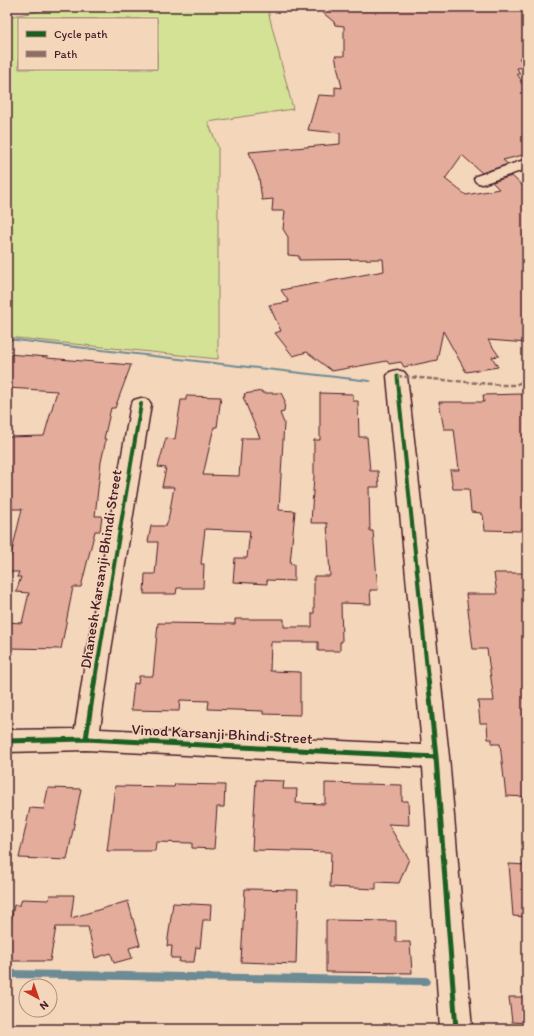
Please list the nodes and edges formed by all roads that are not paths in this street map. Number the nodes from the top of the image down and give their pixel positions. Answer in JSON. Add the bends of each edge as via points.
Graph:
{"nodes":[{"id":1,"x":527,"y":164,"type":"edge"},
{"id":2,"x":482,"y":179,"type":"dead end"},
{"id":3,"x":397,"y":376,"type":"dead end"},
{"id":4,"x":141,"y":404,"type":"dead end"},
{"id":5,"x":86,"y":739,"type":"junction"},
{"id":6,"x":7,"y":741,"type":"edge"},
{"id":7,"x":436,"y":757,"type":"junction"},
{"id":8,"x":456,"y":1029,"type":"edge"}],
"edges":[{"from":1,"to":2,"type":"street"},
{"from":3,"to":7,"type":"street"},
{"from":4,"to":5,"type":"street","name":"Dhanesh Karsanji Bhindi Street"},
{"from":5,"to":6,"type":"street","name":"Vinod Karsanji Bhindi Street"},
{"from":5,"to":7,"type":"street","name":"Vinod Karsanji Bhindi Street"},
{"from":7,"to":8,"type":"street"}]}
